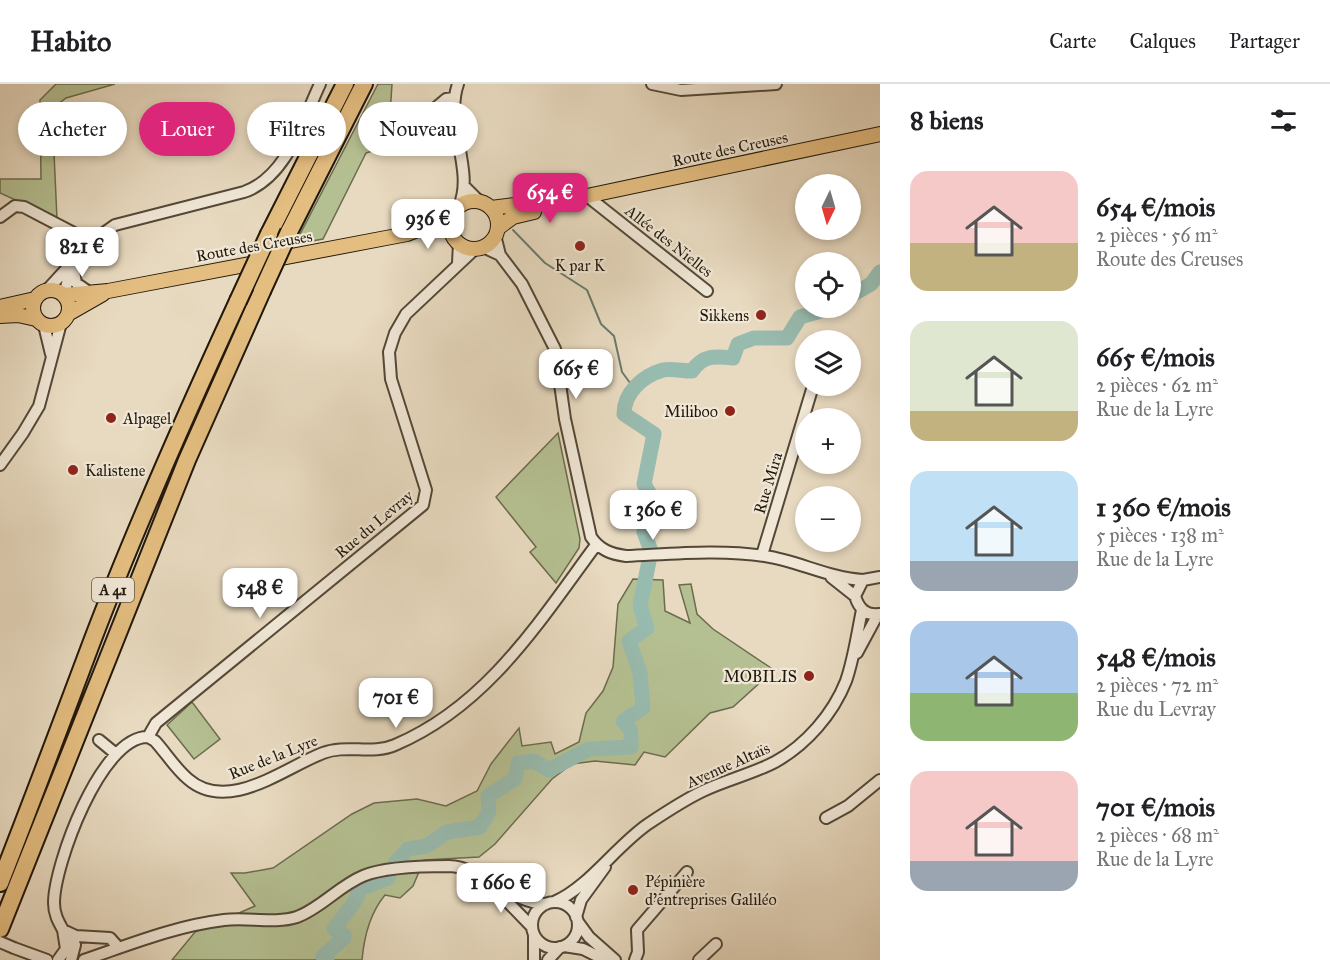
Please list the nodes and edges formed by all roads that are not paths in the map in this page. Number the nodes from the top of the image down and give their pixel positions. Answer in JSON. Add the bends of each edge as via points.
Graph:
{"nodes":[{"id":1,"x":320,"y":84,"type":"edge"},
{"id":2,"x":345,"y":84,"type":"edge"},
{"id":3,"x":364,"y":84,"type":"edge"},
{"id":4,"x":458,"y":84,"type":"edge"},
{"id":5,"x":652,"y":84,"type":"edge"},
{"id":6,"x":776,"y":84,"type":"edge"},
{"id":7,"x":664,"y":86,"type":"edge"},
{"id":8,"x":680,"y":87,"type":"edge"},
{"id":9,"x":454,"y":98,"type":"junction"},
{"id":10,"x":442,"y":102,"type":"edge"},
{"id":11,"x":880,"y":134,"type":"edge"},
{"id":12,"x":464,"y":186,"type":"junction"},
{"id":13,"x":614,"y":191,"type":"junction"},
{"id":14,"x":587,"y":196,"type":"junction"},
{"id":15,"x":485,"y":205,"type":"junction"},
{"id":16,"x":455,"y":211,"type":"junction"},
{"id":17,"x":611,"y":215,"type":"junction"},
{"id":18,"x":0,"y":218,"type":"edge"},
{"id":19,"x":497,"y":232,"type":"junction"},
{"id":20,"x":407,"y":234,"type":"junction"},
{"id":21,"x":457,"y":241,"type":"junction"},
{"id":22,"x":91,"y":242,"type":"junction"},
{"id":23,"x":479,"y":248,"type":"junction"},
{"id":24,"x":81,"y":252,"type":"junction"},
{"id":25,"x":500,"y":255,"type":"junction"},
{"id":26,"x":458,"y":263,"type":"junction"},
{"id":27,"x":73,"y":265,"type":"junction"},
{"id":28,"x":47,"y":290,"type":"junction"},
{"id":29,"x":108,"y":291,"type":"junction"},
{"id":30,"x":707,"y":291,"type":"dead end"},
{"id":31,"x":89,"y":292,"type":"junction"},
{"id":32,"x":64,"y":295,"type":"junction"},
{"id":33,"x":35,"y":299,"type":"junction"},
{"id":34,"x":0,"y":307,"type":"edge"},
{"id":35,"x":0,"y":316,"type":"edge"},
{"id":36,"x":65,"y":318,"type":"junction"},
{"id":37,"x":40,"y":322,"type":"junction"},
{"id":38,"x":52,"y":348,"type":"junction"},
{"id":39,"x":810,"y":396,"type":"edge"},
{"id":40,"x":0,"y":465,"type":"edge"},
{"id":41,"x":596,"y":545,"type":"junction"},
{"id":42,"x":762,"y":555,"type":"junction"},
{"id":43,"x":824,"y":572,"type":"junction"},
{"id":44,"x":874,"y":575,"type":"edge"},
{"id":45,"x":855,"y":596,"type":"junction"},
{"id":46,"x":862,"y":610,"type":"junction"},
{"id":47,"x":879,"y":614,"type":"edge"},
{"id":48,"x":853,"y":659,"type":"junction"},
{"id":49,"x":148,"y":737,"type":"junction"},
{"id":50,"x":99,"y":740,"type":"dead end"},
{"id":51,"x":116,"y":754,"type":"junction"},
{"id":52,"x":880,"y":780,"type":"edge"},
{"id":53,"x":826,"y":818,"type":"dead end"},
{"id":54,"x":615,"y":851,"type":"junction"},
{"id":55,"x":687,"y":872,"type":"dead end"},
{"id":56,"x":0,"y":883,"type":"edge"},
{"id":57,"x":489,"y":883,"type":"junction"},
{"id":58,"x":12,"y":900,"type":"junction"},
{"id":59,"x":550,"y":903,"type":"junction"},
{"id":60,"x":577,"y":920,"type":"junction"},
{"id":61,"x":0,"y":929,"type":"edge"},
{"id":62,"x":533,"y":930,"type":"junction"},
{"id":63,"x":67,"y":932,"type":"junction"},
{"id":64,"x":716,"y":944,"type":"dead end"},
{"id":65,"x":5,"y":945,"type":"edge"},
{"id":66,"x":562,"y":946,"type":"junction"},
{"id":67,"x":118,"y":947,"type":"junction"},
{"id":68,"x":47,"y":960,"type":"edge"},
{"id":69,"x":58,"y":960,"type":"edge"},
{"id":70,"x":70,"y":960,"type":"edge"},
{"id":71,"x":84,"y":960,"type":"edge"},
{"id":72,"x":534,"y":960,"type":"edge"},
{"id":73,"x":548,"y":960,"type":"edge"},
{"id":74,"x":605,"y":960,"type":"edge"},
{"id":75,"x":615,"y":960,"type":"edge"},
{"id":76,"x":635,"y":960,"type":"edge"},
{"id":77,"x":699,"y":960,"type":"edge"}],
"edges":[{"from":1,"to":22,"type":"street","via":[[277,169],[261,183],[244,192],[126,221]]},
{"from":2,"to":56,"type":"highway","number":"A 41","bridge":true,"via":[[269,234],[170,450]]},
{"from":3,"to":58,"type":"highway","number":"A 41","bridge":true,"via":[[261,291],[187,460]]},
{"from":4,"to":9,"type":"street"},
{"from":5,"to":7,"type":"street"},
{"from":6,"to":8,"type":"street"},
{"from":7,"to":8,"type":"street"},
{"from":9,"to":10,"type":"street"},
{"from":9,"to":12,"type":"street"},
{"from":11,"to":13,"type":"main road","name":"Route des Creuses"},
{"from":12,"to":15,"type":"street"},
{"from":12,"to":16,"type":"street"},
{"from":13,"to":14,"type":"main road","name":"Route des Creuses"},
{"from":13,"to":17,"type":"street","name":"Allée des Nielles"},
{"from":14,"to":15,"type":"main road","name":"Route des Creuses"},
{"from":14,"to":17,"type":"street","name":"Allée des Nielles"},
{"from":14,"to":19,"type":"main road","name":"Route des Creuses","via":[[513,217]]},
{"from":15,"to":16,"type":"main road","via":[[465,202]]},
{"from":15,"to":19,"type":"main road","via":[[498,221]]},
{"from":16,"to":20,"type":"main road","name":"Route des Creuses"},
{"from":16,"to":21,"type":"main road","via":[[451,232]]},
{"from":17,"to":30,"type":"street","name":"Allée des Nielles"},
{"from":18,"to":22,"type":"street","via":[[15,206],[24,207]]},
{"from":19,"to":23,"type":"main road"},
{"from":19,"to":25,"type":"street"},
{"from":20,"to":21,"type":"main road","name":"Route des Creuses","via":[[438,234]]},
{"from":20,"to":29,"type":"main road","name":"Route des Creuses"},
{"from":21,"to":23,"type":"main road"},
{"from":21,"to":26,"type":"street"},
{"from":22,"to":24,"type":"street"},
{"from":23,"to":25,"type":"street"},
{"from":23,"to":26,"type":"street","name":"Rue du Levray"},
{"from":24,"to":27,"type":"street"},
{"from":24,"to":28,"type":"street"},
{"from":25,"to":41,"type":"street","via":[[522,284],[555,349],[565,419]]},
{"from":26,"to":49,"type":"street","name":"Rue du Levray","via":[[406,314],[389,352],[391,379],[426,487],[423,505],[156,723]]},
{"from":27,"to":31,"type":"street","via":[[76,283]]},
{"from":27,"to":32,"type":"street"},
{"from":28,"to":32,"type":"main road"},
{"from":28,"to":33,"type":"main road"},
{"from":29,"to":31,"type":"main road","name":"Route des Creuses"},
{"from":29,"to":36,"type":"main road","name":"Route des Creuses"},
{"from":31,"to":32,"type":"main road","name":"Route des Creuses"},
{"from":32,"to":36,"type":"main road","via":[[69,304]]},
{"from":33,"to":34,"type":"main road"},
{"from":33,"to":37,"type":"main road","via":[[33,309]]},
{"from":35,"to":37,"type":"main road","via":[[18,315]]},
{"from":36,"to":37,"type":"main road"},
{"from":36,"to":38,"type":"street"},
{"from":37,"to":38,"type":"street"},
{"from":38,"to":40,"type":"street","via":[[39,406]]},
{"from":39,"to":42,"type":"street","name":"Rue Mira"},
{"from":41,"to":42,"type":"street","via":[[615,555]]},
{"from":41,"to":49,"type":"street","name":"Rue de la Lyre","via":[[530,637],[489,681],[451,712],[395,745],[375,750],[331,750],[253,785],[222,792],[194,783]]},
{"from":42,"to":43,"type":"street"},
{"from":43,"to":44,"type":"street","via":[[850,579]]},
{"from":43,"to":45,"type":"street"},
{"from":44,"to":45,"type":"street"},
{"from":45,"to":46,"type":"street"},
{"from":46,"to":47,"type":"street"},
{"from":46,"to":48,"type":"street","name":"Avenue Altaïs"},
{"from":47,"to":48,"type":"street","name":"Avenue Altaïs"},
{"from":48,"to":54,"type":"street","name":"Avenue Altaïs","via":[[836,703],[795,748],[774,762],[681,802]]},
{"from":49,"to":51,"type":"street","name":"Rue du Levray","via":[[139,738]]},
{"from":50,"to":51,"type":"street"},
{"from":51,"to":63,"type":"street","name":"Rue du Levray","via":[[90,790],[57,883],[55,911]]},
{"from":52,"to":53,"type":"street"},
{"from":54,"to":59,"type":"street","name":"Avenue Altaïs","via":[[571,892]]},
{"from":54,"to":60,"type":"street","name":"Avenue Altaïs","via":[[581,900]]},
{"from":55,"to":76,"type":"street","via":[[637,930]]},
{"from":57,"to":59,"type":"street","via":[[533,902]]},
{"from":57,"to":62,"type":"street"},
{"from":57,"to":67,"type":"street","via":[[462,868],[448,866],[375,873],[363,876],[295,917],[224,920],[167,931]]},
{"from":58,"to":61,"type":"highway","number":"A 41"},
{"from":58,"to":65,"type":"highway"},
{"from":59,"to":60,"type":"street","via":[[567,906]]},
{"from":59,"to":62,"type":"street","via":[[535,914]]},
{"from":60,"to":66,"type":"street","via":[[575,936]]},
{"from":60,"to":75,"type":"street","via":[[589,937]]},
{"from":62,"to":66,"type":"street","via":[[544,945]]},
{"from":62,"to":72,"type":"street"},
{"from":63,"to":67,"type":"street","via":[[110,938]]},
{"from":63,"to":69,"type":"street","name":"Rue du Levray","via":[[66,949]]},
{"from":63,"to":70,"type":"street","name":"Rue du Levray","via":[[75,948]]},
{"from":64,"to":77,"type":"street"},
{"from":65,"to":68,"type":"street"},
{"from":66,"to":73,"type":"street"},
{"from":66,"to":74,"type":"street"},
{"from":67,"to":71,"type":"street"}]}
